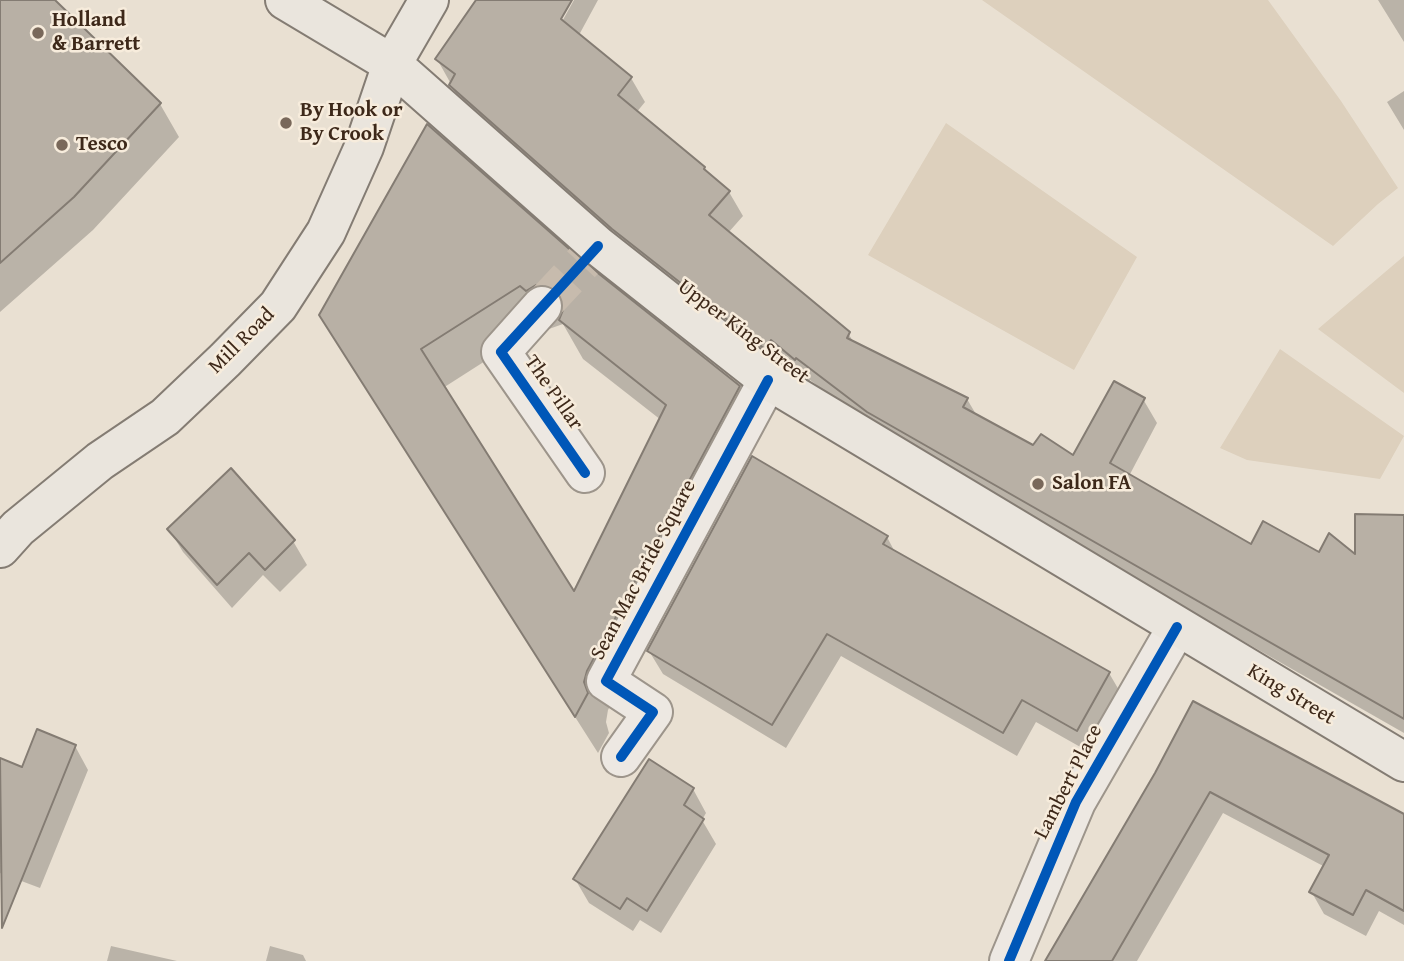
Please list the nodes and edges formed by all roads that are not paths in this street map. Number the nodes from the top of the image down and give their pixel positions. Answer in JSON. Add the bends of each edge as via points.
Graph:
{"nodes":[{"id":1,"x":285,"y":0,"type":"edge"},
{"id":2,"x":429,"y":0,"type":"edge"},
{"id":3,"x":392,"y":64,"type":"junction"},
{"id":4,"x":542,"y":306,"type":"tunnel mouth"},
{"id":5,"x":768,"y":380,"type":"junction"},
{"id":6,"x":585,"y":473,"type":"dead end"},
{"id":7,"x":0,"y":548,"type":"edge"},
{"id":8,"x":1177,"y":627,"type":"junction"},
{"id":9,"x":621,"y":757,"type":"dead end"},
{"id":10,"x":1404,"y":762,"type":"edge"},
{"id":11,"x":1009,"y":961,"type":"edge"}],
"edges":[{"from":1,"to":3,"type":"main road","name":"Upper King Street"},
{"from":2,"to":3,"type":"main road","name":"Mill Road"},
{"from":3,"to":5,"type":"main road","name":"Upper King Street","via":[[591,253]]},
{"from":3,"to":7,"type":"main road","name":"Mill Road","via":[[364,147],[326,232],[278,306],[164,417],[100,461]]},
{"from":4,"to":6,"type":"street","name":"The Pillar","via":[[501,352]]},
{"from":5,"to":8,"type":"main road","name":"Upper King Street"},
{"from":5,"to":9,"type":"street","name":"Sean Mac Bride Square","via":[[606,681],[653,712]]},
{"from":8,"to":10,"type":"main road","name":"King Street"},
{"from":8,"to":11,"type":"street","name":"Lambert Place","via":[[1076,802]]}]}
